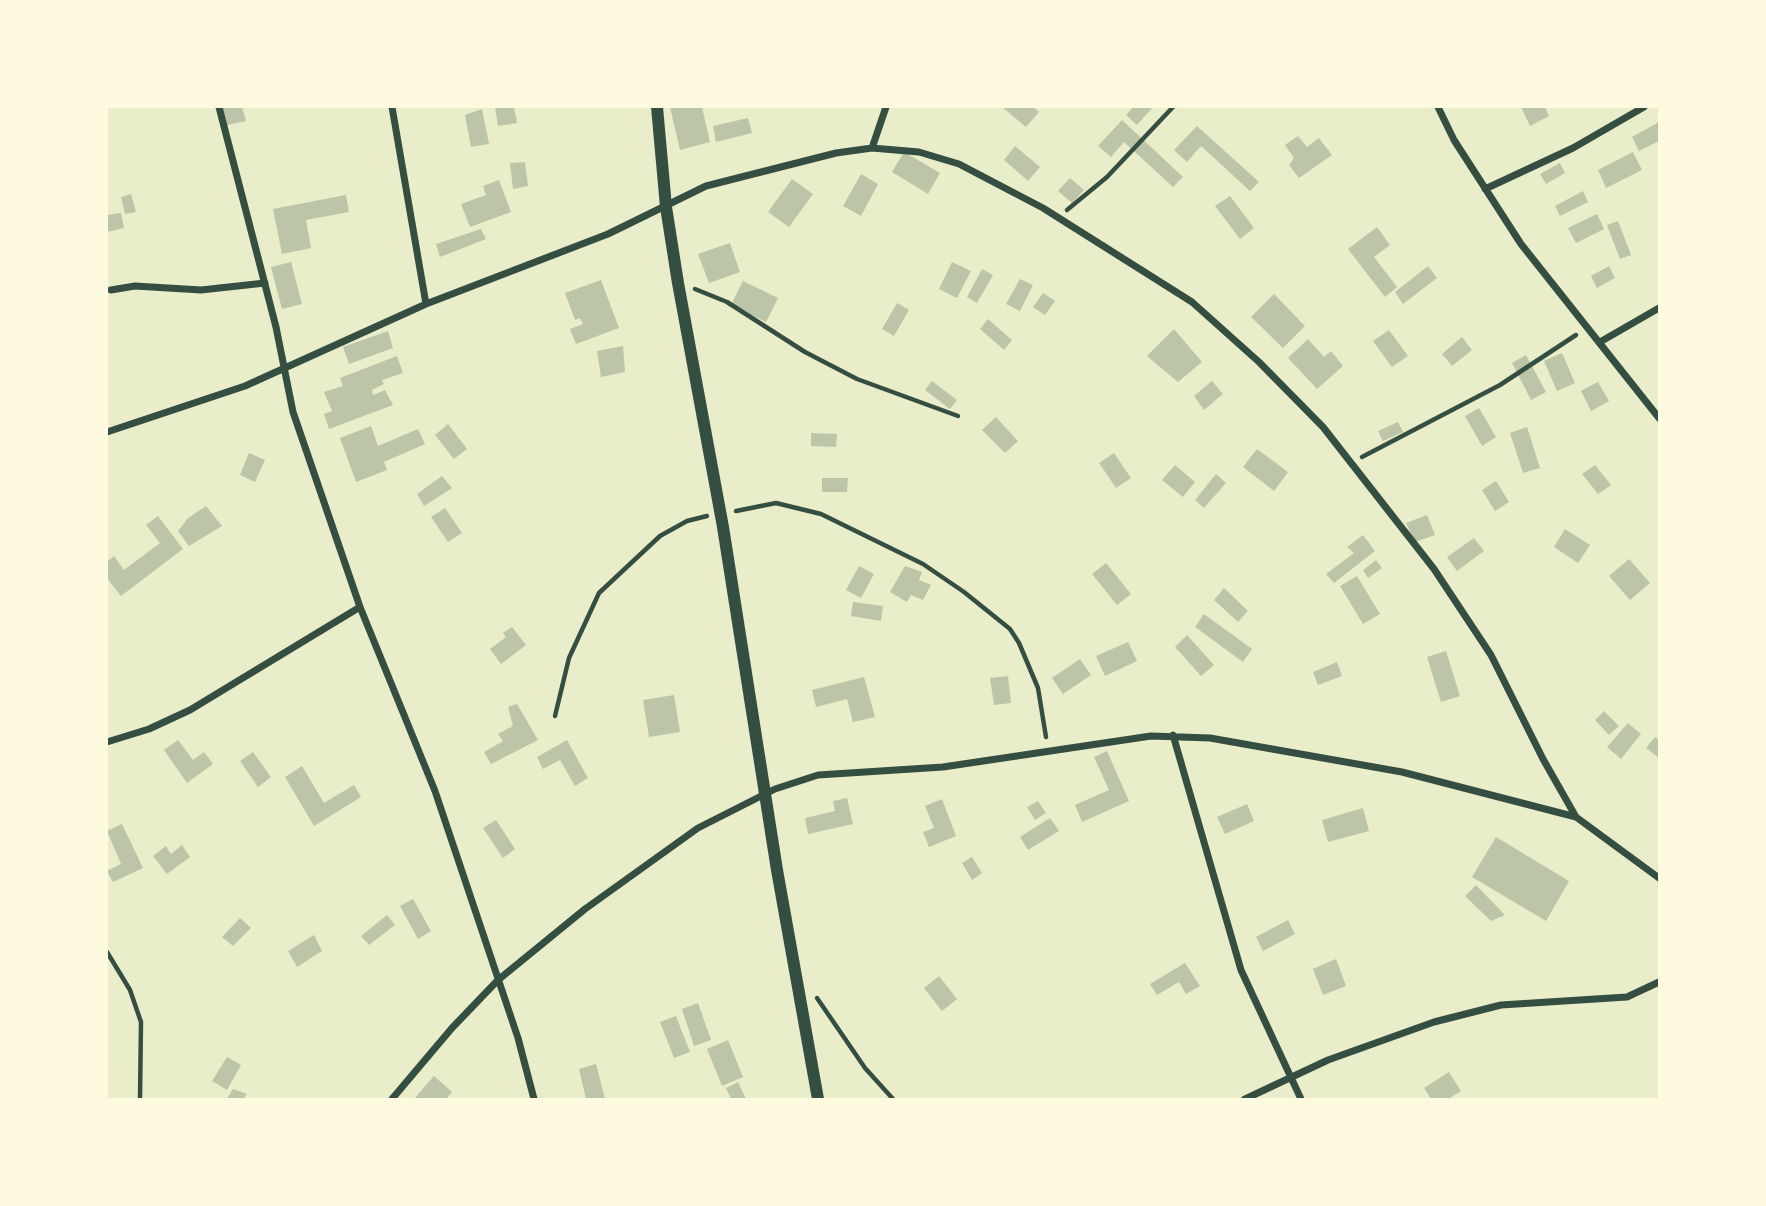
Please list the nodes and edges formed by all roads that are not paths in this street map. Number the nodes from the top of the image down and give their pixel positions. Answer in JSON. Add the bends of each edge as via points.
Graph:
{"nodes":[{"id":1,"x":219,"y":107,"type":"edge"},
{"id":2,"x":392,"y":107,"type":"edge"},
{"id":3,"x":657,"y":107,"type":"edge"},
{"id":4,"x":886,"y":107,"type":"edge"},
{"id":5,"x":1438,"y":107,"type":"edge"},
{"id":6,"x":1644,"y":107,"type":"edge"},
{"id":7,"x":872,"y":148,"type":"junction"},
{"id":8,"x":1485,"y":189,"type":"junction"},
{"id":9,"x":666,"y":208,"type":"junction"},
{"id":10,"x":265,"y":283,"type":"junction"},
{"id":11,"x":111,"y":289,"type":"dead end"},
{"id":12,"x":426,"y":304,"type":"junction"},
{"id":13,"x":1659,"y":308,"type":"edge"},
{"id":14,"x":1600,"y":342,"type":"junction"},
{"id":15,"x":285,"y":367,"type":"junction"},
{"id":16,"x":1659,"y":418,"type":"edge"},
{"id":17,"x":107,"y":432,"type":"edge"},
{"id":18,"x":360,"y":607,"type":"junction"},
{"id":19,"x":1173,"y":735,"type":"junction"},
{"id":20,"x":107,"y":741,"type":"edge"},
{"id":21,"x":765,"y":793,"type":"junction"},
{"id":22,"x":1576,"y":817,"type":"junction"},
{"id":23,"x":1659,"y":878,"type":"edge"},
{"id":24,"x":498,"y":980,"type":"junction"},
{"id":25,"x":1659,"y":982,"type":"edge"},
{"id":26,"x":1290,"y":1077,"type":"junction"},
{"id":27,"x":392,"y":1099,"type":"edge"},
{"id":28,"x":534,"y":1099,"type":"edge"},
{"id":29,"x":818,"y":1099,"type":"edge"},
{"id":30,"x":1245,"y":1099,"type":"edge"},
{"id":31,"x":1301,"y":1099,"type":"edge"}],
"edges":[{"from":1,"to":10,"type":"street"},
{"from":2,"to":12,"type":"street"},
{"from":3,"to":9,"type":"street"},
{"from":4,"to":7,"type":"street"},
{"from":5,"to":8,"type":"street"},
{"from":6,"to":8,"type":"street","via":[[1573,148]]},
{"from":7,"to":9,"type":"street","via":[[706,186]]},
{"from":7,"to":22,"type":"street","via":[[919,152],[959,164],[1058,217],[1210,317],[1323,427],[1434,569],[1472,625]]},
{"from":8,"to":14,"type":"street","via":[[1521,244]]},
{"from":9,"to":12,"type":"street"},
{"from":9,"to":21,"type":"street"},
{"from":10,"to":11,"type":"street","via":[[201,290]]},
{"from":10,"to":15,"type":"street"},
{"from":12,"to":15,"type":"street"},
{"from":13,"to":14,"type":"street"},
{"from":14,"to":16,"type":"street"},
{"from":15,"to":17,"type":"street","via":[[245,386]]},
{"from":15,"to":18,"type":"street","via":[[293,412]]},
{"from":18,"to":20,"type":"street","via":[[190,710]]},
{"from":18,"to":24,"type":"street","via":[[435,791]]},
{"from":19,"to":21,"type":"street","via":[[943,767],[818,775]]},
{"from":19,"to":22,"type":"street","via":[[1258,744],[1402,772]]},
{"from":19,"to":26,"type":"street","via":[[1230,939]]},
{"from":21,"to":24,"type":"street","via":[[677,842],[585,908]]},
{"from":21,"to":29,"type":"street"},
{"from":22,"to":23,"type":"street"},
{"from":24,"to":27,"type":"street"},
{"from":24,"to":28,"type":"street"},
{"from":25,"to":26,"type":"street","via":[[1627,996],[1501,1005],[1375,1042]]},
{"from":26,"to":30,"type":"street"},
{"from":26,"to":31,"type":"street"}]}
